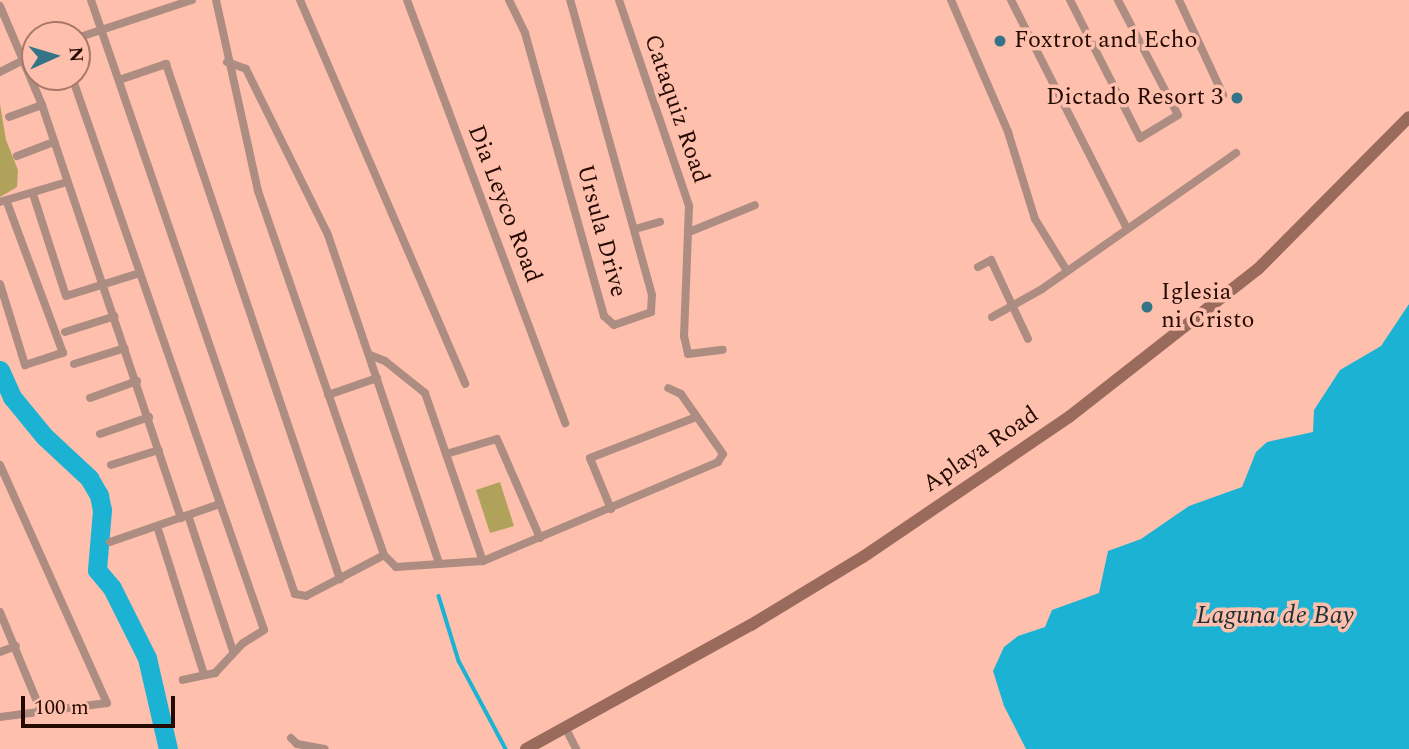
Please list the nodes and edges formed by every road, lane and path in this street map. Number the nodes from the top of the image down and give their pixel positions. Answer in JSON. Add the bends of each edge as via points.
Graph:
{"nodes":[{"id":1,"x":91,"y":0,"type":"edge"},
{"id":2,"x":192,"y":0,"type":"edge"},
{"id":3,"x":216,"y":0,"type":"edge"},
{"id":4,"x":300,"y":0,"type":"edge"},
{"id":5,"x":407,"y":0,"type":"edge"},
{"id":6,"x":509,"y":0,"type":"edge"},
{"id":7,"x":570,"y":0,"type":"edge"},
{"id":8,"x":619,"y":0,"type":"edge"},
{"id":9,"x":951,"y":0,"type":"edge"},
{"id":10,"x":1011,"y":0,"type":"edge"},
{"id":11,"x":1070,"y":0,"type":"edge"},
{"id":12,"x":1118,"y":0,"type":"edge"},
{"id":13,"x":1179,"y":0,"type":"edge"},
{"id":14,"x":0,"y":6,"type":"edge"},
{"id":15,"x":101,"y":29,"type":"junction"},
{"id":16,"x":4,"y":32,"type":"edge"},
{"id":17,"x":91,"y":33,"type":"edge"},
{"id":18,"x":21,"y":57,"type":"edge"},
{"id":19,"x":21,"y":61,"type":"edge"},
{"id":20,"x":227,"y":62,"type":"junction"},
{"id":21,"x":0,"y":72,"type":"edge"},
{"id":22,"x":119,"y":80,"type":"junction"},
{"id":23,"x":36,"y":91,"type":"edge"},
{"id":24,"x":77,"y":91,"type":"edge"},
{"id":25,"x":1223,"y":95,"type":"dead end"},
{"id":26,"x":42,"y":105,"type":"junction"},
{"id":27,"x":9,"y":117,"type":"dead end"},
{"id":28,"x":1409,"y":117,"type":"edge"},
{"id":29,"x":54,"y":142,"type":"junction"},
{"id":30,"x":1237,"y":153,"type":"dead end"},
{"id":31,"x":17,"y":156,"type":"dead end"},
{"id":32,"x":68,"y":182,"type":"junction"},
{"id":33,"x":33,"y":194,"type":"junction"},
{"id":34,"x":3,"y":201,"type":"edge"},
{"id":35,"x":755,"y":205,"type":"dead end"},
{"id":36,"x":660,"y":222,"type":"dead end"},
{"id":37,"x":635,"y":229,"type":"junction"},
{"id":38,"x":1127,"y":229,"type":"junction"},
{"id":39,"x":689,"y":232,"type":"junction"},
{"id":40,"x":978,"y":267,"type":"dead end"},
{"id":41,"x":1067,"y":271,"type":"junction"},
{"id":42,"x":141,"y":273,"type":"junction"},
{"id":43,"x":0,"y":284,"type":"edge"},
{"id":44,"x":104,"y":286,"type":"junction"},
{"id":45,"x":1015,"y":306,"type":"junction"},
{"id":46,"x":115,"y":316,"type":"junction"},
{"id":47,"x":992,"y":317,"type":"dead end"},
{"id":48,"x":65,"y":332,"type":"dead end"},
{"id":49,"x":1028,"y":339,"type":"dead end"},
{"id":50,"x":125,"y":348,"type":"junction"},
{"id":51,"x":723,"y":350,"type":"dead end"},
{"id":52,"x":370,"y":355,"type":"junction"},
{"id":53,"x":74,"y":364,"type":"dead end"},
{"id":54,"x":377,"y":378,"type":"junction"},
{"id":55,"x":137,"y":381,"type":"junction"},
{"id":56,"x":465,"y":384,"type":"dead end"},
{"id":57,"x":668,"y":388,"type":"dead end"},
{"id":58,"x":328,"y":395,"type":"junction"},
{"id":59,"x":90,"y":398,"type":"dead end"},
{"id":60,"x":149,"y":417,"type":"junction"},
{"id":61,"x":696,"y":417,"type":"junction"},
{"id":62,"x":565,"y":423,"type":"dead end"},
{"id":63,"x":100,"y":434,"type":"dead end"},
{"id":64,"x":159,"y":450,"type":"junction"},
{"id":65,"x":446,"y":454,"type":"junction"},
{"id":66,"x":0,"y":465,"type":"edge"},
{"id":67,"x":111,"y":465,"type":"dead end"},
{"id":68,"x":220,"y":504,"type":"junction"},
{"id":69,"x":611,"y":509,"type":"junction"},
{"id":70,"x":185,"y":516,"type":"junction"},
{"id":71,"x":157,"y":526,"type":"junction"},
{"id":72,"x":540,"y":538,"type":"junction"},
{"id":73,"x":110,"y":542,"type":"dead end"},
{"id":74,"x":384,"y":555,"type":"junction"},
{"id":75,"x":483,"y":561,"type":"junction"},
{"id":76,"x":439,"y":563,"type":"junction"},
{"id":77,"x":340,"y":579,"type":"junction"},
{"id":78,"x":0,"y":612,"type":"edge"},
{"id":79,"x":16,"y":646,"type":"junction"},
{"id":80,"x":233,"y":651,"type":"junction"},
{"id":81,"x":0,"y":652,"type":"edge"},
{"id":82,"x":204,"y":674,"type":"junction"},
{"id":83,"x":183,"y":680,"type":"dead end"},
{"id":84,"x":41,"y":711,"type":"junction"},
{"id":85,"x":0,"y":717,"type":"edge"},
{"id":86,"x":565,"y":727,"type":"junction"},
{"id":87,"x":291,"y":738,"type":"dead end"},
{"id":88,"x":530,"y":748,"type":"edge"},
{"id":89,"x":325,"y":749,"type":"edge"},
{"id":90,"x":576,"y":749,"type":"edge"}],
"edges":[{"from":1,"to":15,"type":"street"},
{"from":2,"to":15,"type":"street"},
{"from":3,"to":20,"type":"street"},
{"from":4,"to":56,"type":"street"},
{"from":5,"to":62,"type":"street","name":"Dia Leyco Road"},
{"from":6,"to":37,"type":"street","name":"Ursula Drive","via":[[525,33],[604,316],[614,325],[651,312],[652,295]]},
{"from":7,"to":37,"type":"street","name":"Ursula Drive"},
{"from":8,"to":39,"type":"street","name":"Cataquiz Road","via":[[689,206]]},
{"from":9,"to":41,"type":"street","via":[[1008,132],[1035,219]]},
{"from":10,"to":38,"type":"street"},
{"from":11,"to":12,"type":"street","via":[[1140,138],[1178,115]]},
{"from":13,"to":25,"type":"street"},
{"from":14,"to":16,"type":"street"},
{"from":15,"to":17,"type":"street"},
{"from":15,"to":22,"type":"street"},
{"from":16,"to":18,"type":"street"},
{"from":19,"to":21,"type":"street"},
{"from":20,"to":52,"type":"street","via":[[246,69],[316,210]]},
{"from":20,"to":58,"type":"street","via":[[258,191]]},
{"from":22,"to":77,"type":"street","via":[[295,594],[306,596]]},
{"from":22,"to":77,"type":"street","via":[[166,64]]},
{"from":23,"to":26,"type":"street"},
{"from":24,"to":42,"type":"street"},
{"from":26,"to":27,"type":"street"},
{"from":26,"to":29,"type":"street"},
{"from":28,"to":86,"type":"street","name":"Aplaya Road","via":[[1258,269],[1069,417],[863,557],[751,625]]},
{"from":29,"to":31,"type":"street"},
{"from":29,"to":32,"type":"street"},
{"from":30,"to":38,"type":"street"},
{"from":32,"to":33,"type":"street"},
{"from":32,"to":44,"type":"street"},
{"from":33,"to":34,"type":"street"},
{"from":33,"to":44,"type":"street","via":[[66,296]]},
{"from":34,"to":43,"type":"street","via":[[62,353],[25,365]]},
{"from":35,"to":39,"type":"street"},
{"from":36,"to":37,"type":"street"},
{"from":38,"to":41,"type":"street"},
{"from":39,"to":51,"type":"street","name":"Cataquiz Road","via":[[684,336],[688,354]]},
{"from":40,"to":45,"type":"street","via":[[991,260]]},
{"from":41,"to":45,"type":"street"},
{"from":42,"to":44,"type":"street"},
{"from":42,"to":68,"type":"street"},
{"from":44,"to":46,"type":"street"},
{"from":45,"to":47,"type":"street"},
{"from":45,"to":49,"type":"street"},
{"from":46,"to":48,"type":"street"},
{"from":46,"to":50,"type":"street"},
{"from":50,"to":53,"type":"street"},
{"from":50,"to":55,"type":"street"},
{"from":52,"to":54,"type":"street"},
{"from":52,"to":65,"type":"street","via":[[385,361],[425,393]]},
{"from":54,"to":58,"type":"street"},
{"from":54,"to":76,"type":"street"},
{"from":55,"to":59,"type":"street"},
{"from":55,"to":60,"type":"street"},
{"from":57,"to":61,"type":"street","via":[[681,394]]},
{"from":58,"to":74,"type":"street"},
{"from":60,"to":63,"type":"street"},
{"from":60,"to":64,"type":"street"},
{"from":61,"to":69,"type":"street","via":[[590,458]]},
{"from":61,"to":69,"type":"street","via":[[723,454],[718,462]]},
{"from":64,"to":67,"type":"street"},
{"from":64,"to":70,"type":"street"},
{"from":65,"to":72,"type":"street","via":[[497,439]]},
{"from":65,"to":75,"type":"street"},
{"from":66,"to":84,"type":"street","via":[[107,703]]},
{"from":68,"to":70,"type":"street"},
{"from":68,"to":80,"type":"street","via":[[264,630]]},
{"from":69,"to":72,"type":"street"},
{"from":70,"to":71,"type":"street"},
{"from":70,"to":80,"type":"street"},
{"from":71,"to":73,"type":"street"},
{"from":71,"to":82,"type":"street"},
{"from":72,"to":75,"type":"street"},
{"from":74,"to":76,"type":"street","via":[[396,567]]},
{"from":74,"to":77,"type":"street"},
{"from":75,"to":76,"type":"street"},
{"from":78,"to":79,"type":"street"},
{"from":79,"to":81,"type":"street"},
{"from":79,"to":84,"type":"street"},
{"from":80,"to":82,"type":"street","via":[[221,668]]},
{"from":82,"to":83,"type":"street"},
{"from":84,"to":85,"type":"street"},
{"from":86,"to":88,"type":"street","name":"Aplaya Road"},
{"from":86,"to":90,"type":"street"},
{"from":87,"to":89,"type":"street","via":[[297,744]]}]}
